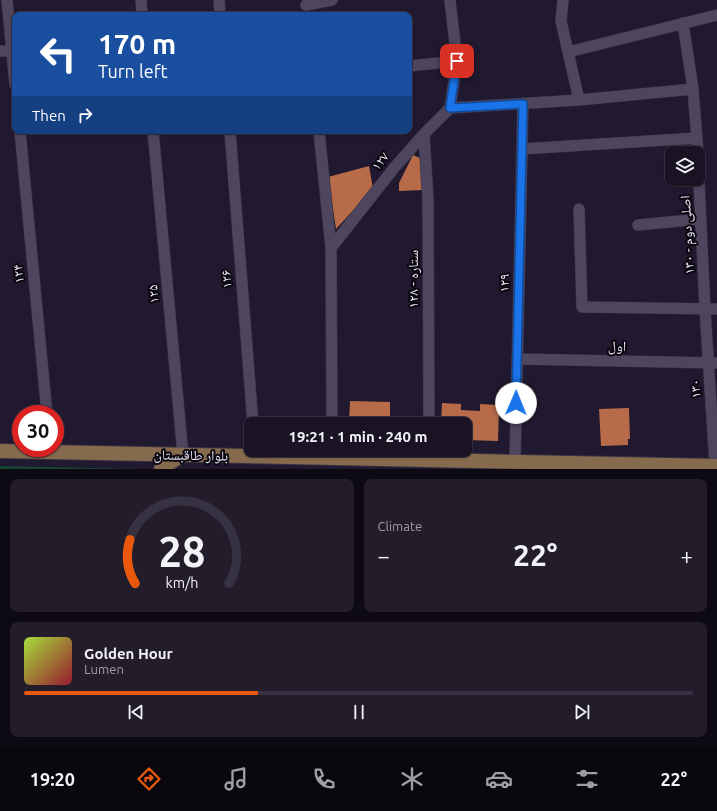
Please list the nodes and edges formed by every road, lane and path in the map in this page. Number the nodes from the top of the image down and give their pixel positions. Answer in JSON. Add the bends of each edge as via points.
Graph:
{"nodes":[{"id":1,"x":7,"y":0,"type":"edge"},
{"id":2,"x":141,"y":0,"type":"edge"},
{"id":3,"x":219,"y":0,"type":"edge"},
{"id":4,"x":332,"y":0,"type":"edge"},
{"id":5,"x":450,"y":0,"type":"edge"},
{"id":6,"x":563,"y":0,"type":"edge"},
{"id":7,"x":306,"y":7,"type":"edge"},
{"id":8,"x":142,"y":12,"type":"edge"},
{"id":9,"x":220,"y":12,"type":"edge"},
{"id":10,"x":717,"y":15,"type":"edge"},
{"id":11,"x":683,"y":23,"type":"junction"},
{"id":12,"x":0,"y":51,"type":"edge"},
{"id":13,"x":12,"y":51,"type":"joint"},
{"id":14,"x":568,"y":52,"type":"junction"},
{"id":15,"x":457,"y":61,"type":"junction"},
{"id":16,"x":412,"y":66,"type":"edge"},
{"id":17,"x":693,"y":89,"type":"junction"},
{"id":18,"x":579,"y":100,"type":"junction"},
{"id":19,"x":523,"y":104,"type":"junction"},
{"id":20,"x":450,"y":108,"type":"junction"},
{"id":21,"x":20,"y":134,"type":"edge"},
{"id":22,"x":153,"y":134,"type":"edge"},
{"id":23,"x":230,"y":134,"type":"edge"},
{"id":24,"x":319,"y":134,"type":"edge"},
{"id":25,"x":424,"y":134,"type":"junction"},
{"id":26,"x":697,"y":138,"type":"junction"},
{"id":27,"x":698,"y":146,"type":"edge"},
{"id":28,"x":522,"y":149,"type":"junction"},
{"id":29,"x":699,"y":186,"type":"edge"},
{"id":30,"x":579,"y":209,"type":"dead end"},
{"id":31,"x":701,"y":220,"type":"junction"},
{"id":32,"x":638,"y":224,"type":"dead end"},
{"id":33,"x":331,"y":248,"type":"junction"},
{"id":34,"x":705,"y":309,"type":"junction"},
{"id":35,"x":717,"y":309,"type":"edge"},
{"id":36,"x":517,"y":359,"type":"junction"},
{"id":37,"x":713,"y":363,"type":"edge"},
{"id":38,"x":46,"y":405,"type":"edge"},
{"id":39,"x":252,"y":417,"type":"edge"},
{"id":40,"x":332,"y":417,"type":"edge"},
{"id":41,"x":429,"y":417,"type":"edge"},
{"id":42,"x":0,"y":451,"type":"edge"},
{"id":43,"x":12,"y":451,"type":"edge"},
{"id":44,"x":64,"y":451,"type":"edge"},
{"id":45,"x":244,"y":453,"type":"edge"},
{"id":46,"x":184,"y":455,"type":"junction"},
{"id":47,"x":304,"y":457,"type":"edge"},
{"id":48,"x":380,"y":457,"type":"edge"},
{"id":49,"x":454,"y":457,"type":"edge"},
{"id":50,"x":330,"y":459,"type":"edge"},
{"id":51,"x":515,"y":462,"type":"junction"},
{"id":52,"x":716,"y":466,"type":"edge"},
{"id":53,"x":161,"y":469,"type":"edge"}],
"edges":[{"from":1,"to":13,"type":"street"},
{"from":2,"to":8,"type":"street"},
{"from":3,"to":9,"type":"street"},
{"from":4,"to":7,"type":"street"},
{"from":5,"to":15,"type":"street"},
{"from":6,"to":14,"type":"street","via":[[561,21]]},
{"from":10,"to":11,"type":"street"},
{"from":11,"to":14,"type":"street"},
{"from":11,"to":17,"type":"street"},
{"from":12,"to":13,"type":"street"},
{"from":14,"to":18,"type":"street"},
{"from":15,"to":16,"type":"street"},
{"from":15,"to":20,"type":"street"},
{"from":17,"to":18,"type":"street"},
{"from":17,"to":26,"type":"street"},
{"from":18,"to":19,"type":"street"},
{"from":19,"to":20,"type":"street"},
{"from":19,"to":28,"type":"street","name":"۱۲۹"},
{"from":20,"to":25,"type":"street","name":"۱۲۷"},
{"from":21,"to":38,"type":"street","name":"۱۲۴"},
{"from":22,"to":46,"type":"street","name":"۱۲۵"},
{"from":23,"to":39,"type":"street","name":"۱۲۶"},
{"from":24,"to":33,"type":"street"},
{"from":25,"to":33,"type":"street","name":"۱۲۷"},
{"from":25,"to":41,"type":"street","name":"۱۲۸ - ستاره","via":[[428,200]]},
{"from":26,"to":27,"type":"street"},
{"from":26,"to":28,"type":"street"},
{"from":28,"to":36,"type":"street","name":"۱۲۹"},
{"from":29,"to":31,"type":"street","name":"اصلی دوم - ۱۳۰"},
{"from":30,"to":34,"type":"street","via":[[582,307]]},
{"from":31,"to":32,"type":"street"},
{"from":31,"to":34,"type":"street","name":"اصلی دوم - ۱۳۰"},
{"from":33,"to":40,"type":"street"},
{"from":34,"to":35,"type":"street"},
{"from":34,"to":37,"type":"street","name":"۱۳۰"},
{"from":36,"to":37,"type":"street","name":"اول"},
{"from":36,"to":51,"type":"street","name":"۱۲۹"},
{"from":37,"to":52,"type":"street","name":"۱۳۰"},
{"from":42,"to":43,"type":"main road","name":"بلوار طاقبستان"},
{"from":44,"to":46,"type":"main road","name":"بلوار طاقبستان"},
{"from":45,"to":46,"type":"main road","name":"بلوار طاقبستان"},
{"from":46,"to":53,"type":"main road"},
{"from":47,"to":50,"type":"main road","name":"بلوار طاقبستان"},
{"from":48,"to":50,"type":"main road","name":"بلوار طاقبستان"},
{"from":49,"to":51,"type":"main road","name":"بلوار طاقبستان"},
{"from":51,"to":52,"type":"main road","name":"بلوار طاقبستان"}]}
